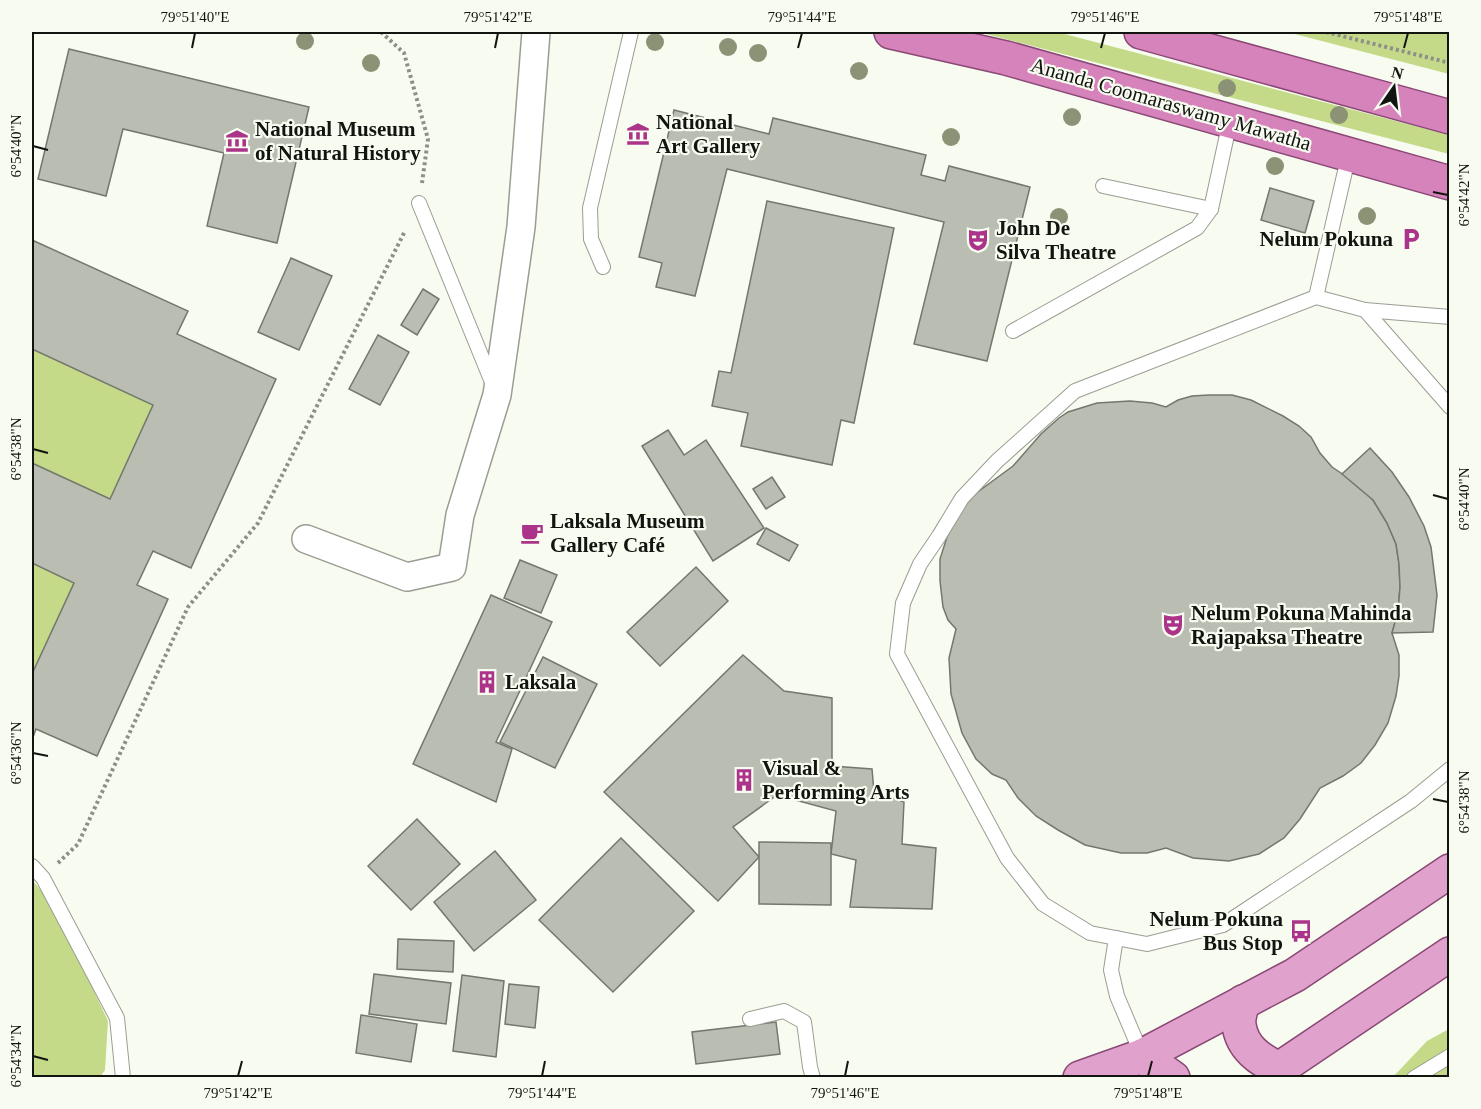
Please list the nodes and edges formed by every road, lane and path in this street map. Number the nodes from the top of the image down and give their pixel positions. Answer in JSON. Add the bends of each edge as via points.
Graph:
{"nodes":[{"id":1,"x":381,"y":32,"type":"edge"},
{"id":2,"x":536,"y":32,"type":"edge"},
{"id":3,"x":631,"y":32,"type":"edge"},
{"id":4,"x":891,"y":32,"type":"edge"},
{"id":5,"x":1141,"y":32,"type":"edge"},
{"id":6,"x":1326,"y":32,"type":"edge"},
{"id":7,"x":1449,"y":63,"type":"edge"},
{"id":8,"x":1449,"y":117,"type":"edge"},
{"id":9,"x":1230,"y":121,"type":"junction"},
{"id":10,"x":1349,"y":154,"type":"junction"},
{"id":11,"x":1449,"y":183,"type":"edge"},
{"id":12,"x":1103,"y":186,"type":"dead end"},
{"id":13,"x":419,"y":203,"type":"junction"},
{"id":14,"x":1211,"y":209,"type":"junction"},
{"id":15,"x":603,"y":267,"type":"dead end"},
{"id":16,"x":1316,"y":297,"type":"junction"},
{"id":17,"x":1365,"y":310,"type":"junction"},
{"id":18,"x":1449,"y":317,"type":"edge"},
{"id":19,"x":1013,"y":331,"type":"dead end"},
{"id":20,"x":497,"y":395,"type":"junction"},
{"id":21,"x":1449,"y":407,"type":"edge"},
{"id":22,"x":306,"y":539,"type":"dead end"},
{"id":23,"x":1449,"y":769,"type":"edge"},
{"id":24,"x":32,"y":866,"type":"edge"},
{"id":25,"x":1449,"y":871,"type":"edge"},
{"id":26,"x":43,"y":878,"type":"junction"},
{"id":27,"x":1116,"y":938,"type":"junction"},
{"id":28,"x":1449,"y":954,"type":"edge"},
{"id":29,"x":1243,"y":1002,"type":"junction"},
{"id":30,"x":750,"y":1019,"type":"dead end"},
{"id":31,"x":1142,"y":1056,"type":"junction"},
{"id":32,"x":1449,"y":1056,"type":"edge"},
{"id":33,"x":1277,"y":1073,"type":"edge"},
{"id":34,"x":123,"y":1077,"type":"edge"},
{"id":35,"x":813,"y":1077,"type":"edge"},
{"id":36,"x":1080,"y":1077,"type":"edge"},
{"id":37,"x":1173,"y":1077,"type":"edge"},
{"id":38,"x":1414,"y":1077,"type":"edge"}],
"edges":[{"from":1,"to":13,"type":"path","via":[[404,53],[428,139]]},
{"from":2,"to":20,"type":"street","via":[[521,227]]},
{"from":3,"to":15,"type":"lane","via":[[590,208],[591,239]]},
{"from":4,"to":9,"type":"highway","name":"Ananda Coomaraswamy Mawatha","via":[[1006,58]]},
{"from":5,"to":8,"type":"highway"},
{"from":6,"to":7,"type":"path"},
{"from":9,"to":10,"type":"highway","name":"Ananda Coomaraswamy Mawatha"},
{"from":9,"to":14,"type":"lane"},
{"from":10,"to":11,"type":"highway","name":"Ananda Coomaraswamy Mawatha"},
{"from":10,"to":16,"type":"lane"},
{"from":12,"to":14,"type":"lane"},
{"from":13,"to":20,"type":"lane"},
{"from":13,"to":26,"type":"path","via":[[258,523],[188,607],[78,844]]},
{"from":14,"to":19,"type":"lane","via":[[1197,228]]},
{"from":16,"to":17,"type":"lane"},
{"from":16,"to":27,"type":"lane","via":[[1075,391],[962,498],[920,564],[903,603],[897,654],[1007,858],[1043,904],[1090,933]]},
{"from":17,"to":18,"type":"lane"},
{"from":17,"to":21,"type":"lane"},
{"from":20,"to":22,"type":"street","via":[[460,515],[452,567],[407,577]]},
{"from":23,"to":27,"type":"lane","via":[[1411,801],[1223,925],[1147,944]]},
{"from":24,"to":26,"type":"lane"},
{"from":25,"to":29,"type":"main road","via":[[1295,975]]},
{"from":26,"to":34,"type":"lane","via":[[117,1018]]},
{"from":27,"to":31,"type":"lane","via":[[1111,970],[1117,996]]},
{"from":28,"to":33,"type":"main road"},
{"from":29,"to":31,"type":"main road"},
{"from":29,"to":33,"type":"main road","via":[[1239,1024],[1246,1045]]},
{"from":30,"to":35,"type":"lane","via":[[784,1011],[804,1022]]},
{"from":31,"to":36,"type":"main road"},
{"from":31,"to":37,"type":"main road"},
{"from":32,"to":38,"type":"lane"}]}
